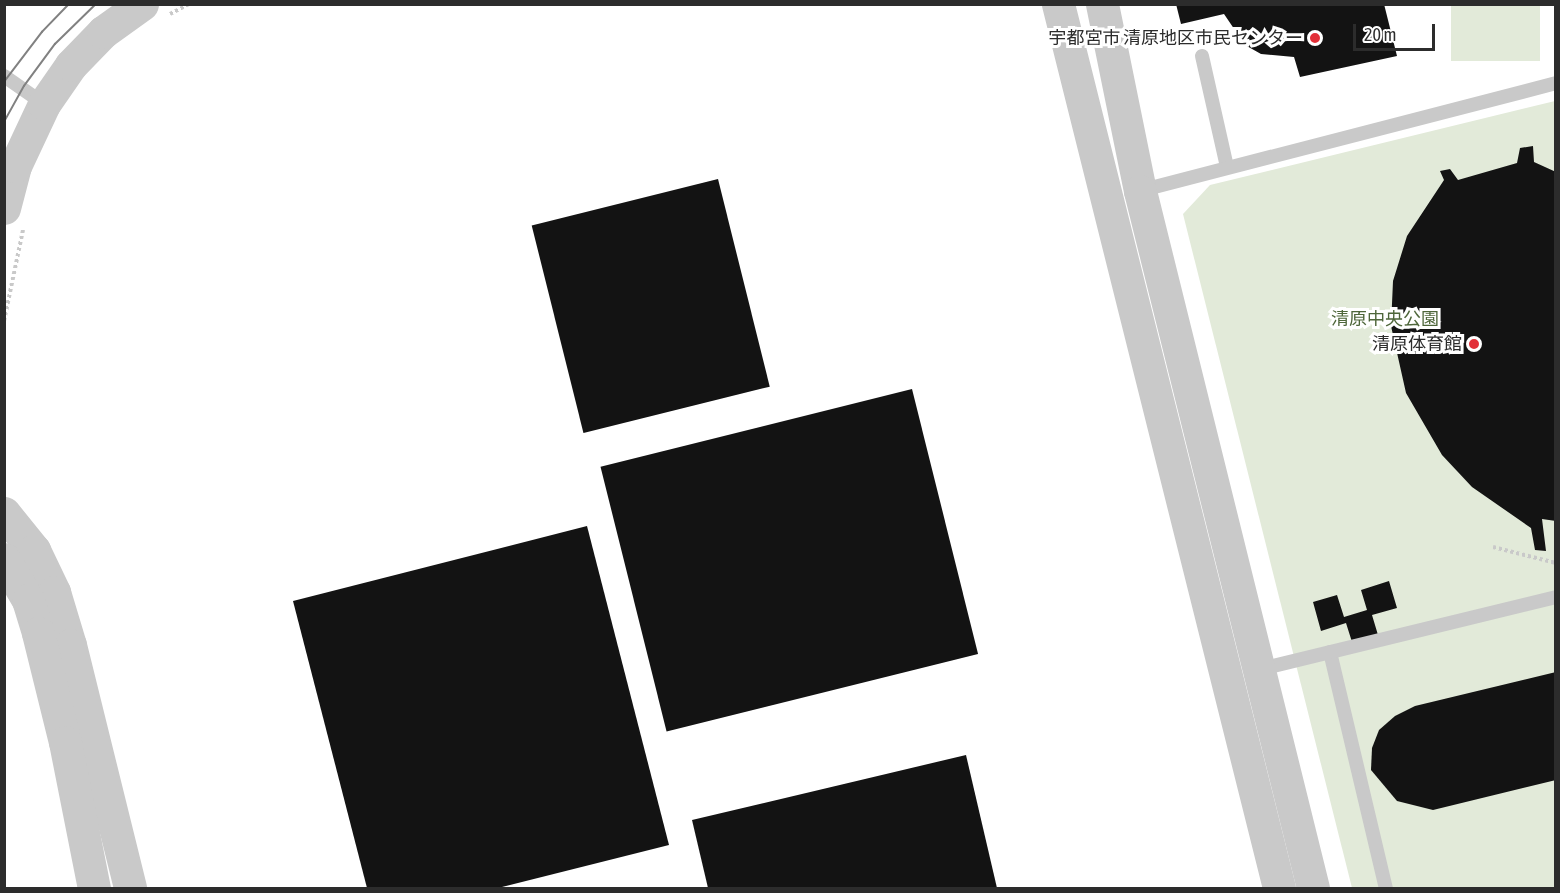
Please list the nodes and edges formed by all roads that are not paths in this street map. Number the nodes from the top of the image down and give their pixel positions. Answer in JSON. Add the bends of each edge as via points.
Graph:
{"nodes":[{"id":1,"x":1058,"y":4,"type":"edge"},
{"id":2,"x":1102,"y":4,"type":"edge"},
{"id":3,"x":152,"y":11,"type":"edge"},
{"id":4,"x":1202,"y":56,"type":"dead end"},
{"id":5,"x":4,"y":76,"type":"edge"},
{"id":6,"x":1556,"y":83,"type":"edge"},
{"id":7,"x":44,"y":104,"type":"junction"},
{"id":8,"x":1227,"y":167,"type":"junction"},
{"id":9,"x":1124,"y":195,"type":"junction"},
{"id":10,"x":15,"y":215,"type":"edge"},
{"id":11,"x":4,"y":513,"type":"edge"},
{"id":12,"x":4,"y":559,"type":"edge"},
{"id":13,"x":1556,"y":597,"type":"edge"},
{"id":14,"x":1330,"y":652,"type":"junction"},
{"id":15,"x":1261,"y":669,"type":"junction"},
{"id":16,"x":93,"y":888,"type":"edge"},
{"id":17,"x":130,"y":888,"type":"edge"},
{"id":18,"x":1279,"y":888,"type":"edge"},
{"id":19,"x":1313,"y":888,"type":"edge"},
{"id":20,"x":1386,"y":888,"type":"edge"}],
"edges":[{"from":1,"to":9,"type":"street"},
{"from":2,"to":9,"type":"street"},
{"from":3,"to":7,"type":"street","via":[[103,32],[71,65]]},
{"from":4,"to":8,"type":"lane"},
{"from":5,"to":7,"type":"lane"},
{"from":6,"to":8,"type":"lane"},
{"from":7,"to":10,"type":"street","via":[[15,166]]},
{"from":8,"to":9,"type":"lane"},
{"from":9,"to":15,"type":"street"},
{"from":9,"to":18,"type":"street"},
{"from":11,"to":17,"type":"street","via":[[34,550],[54,592]]},
{"from":12,"to":16,"type":"street","via":[[28,600],[38,633],[65,742]]},
{"from":13,"to":14,"type":"lane"},
{"from":14,"to":15,"type":"lane"},
{"from":14,"to":20,"type":"lane"},
{"from":15,"to":19,"type":"street"}]}
